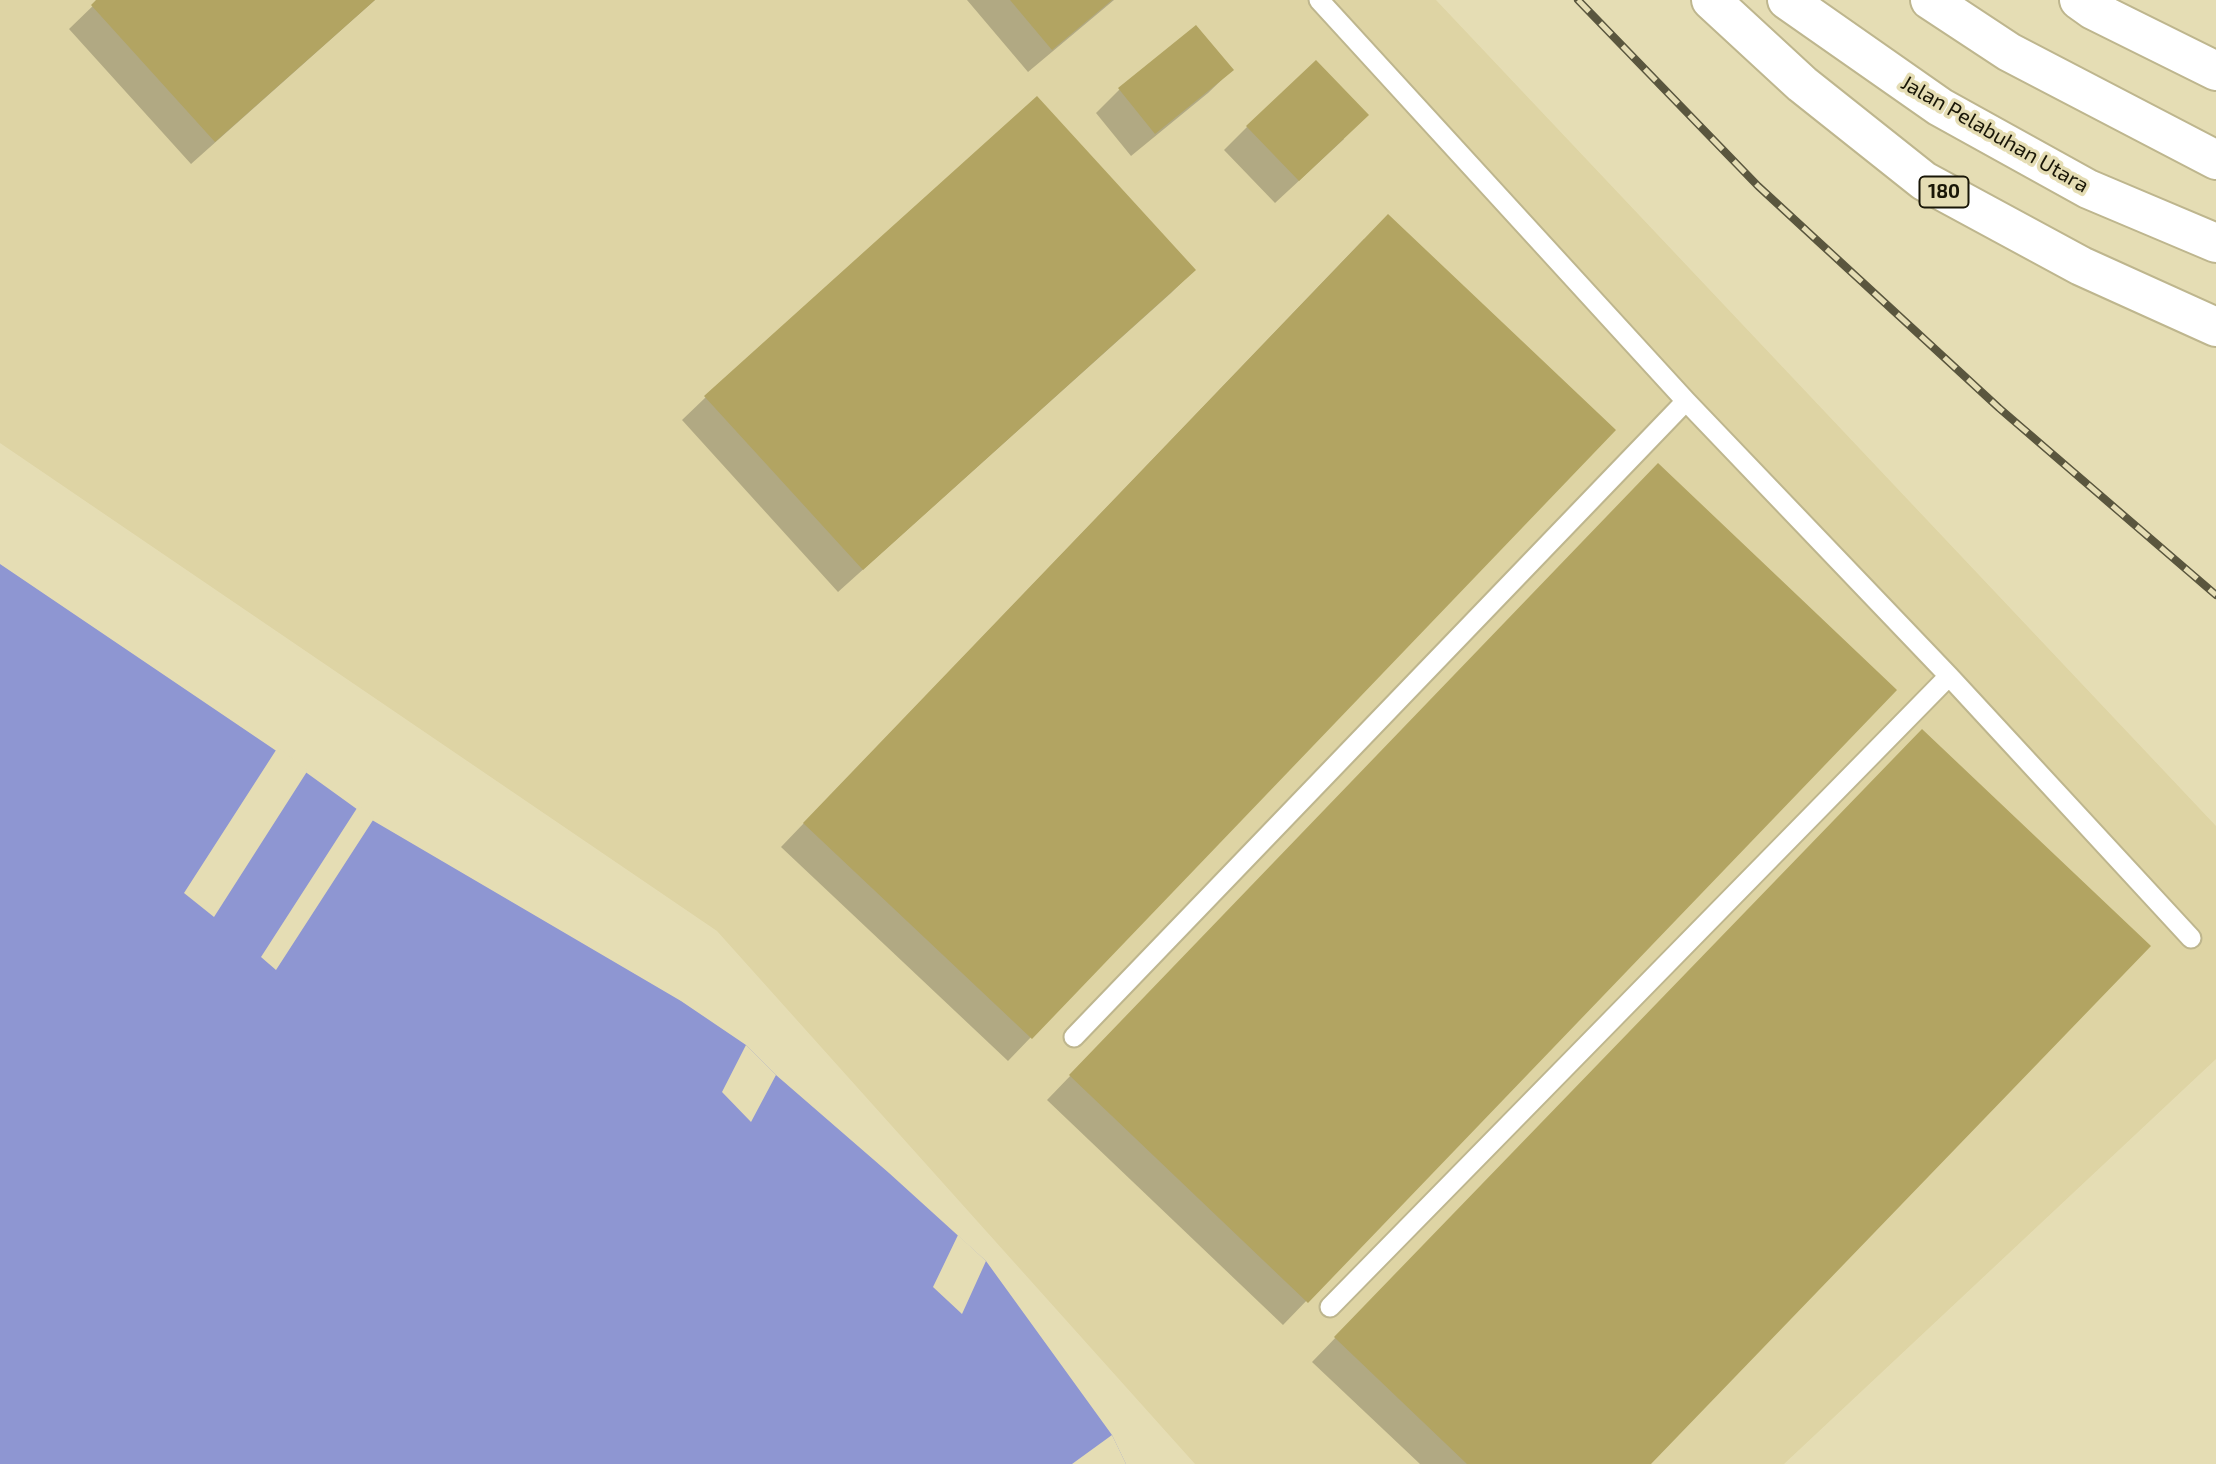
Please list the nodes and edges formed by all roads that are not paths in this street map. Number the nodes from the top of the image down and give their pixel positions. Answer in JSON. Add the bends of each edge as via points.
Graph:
{"nodes":[{"id":1,"x":1319,"y":0,"type":"edge"},
{"id":2,"x":1711,"y":0,"type":"edge"},
{"id":3,"x":1787,"y":0,"type":"edge"},
{"id":4,"x":1930,"y":0,"type":"edge"},
{"id":5,"x":2079,"y":0,"type":"edge"},
{"id":6,"x":2216,"y":71,"type":"edge"},
{"id":7,"x":2216,"y":160,"type":"edge"},
{"id":8,"x":2216,"y":243,"type":"edge"},
{"id":9,"x":2216,"y":327,"type":"edge"},
{"id":10,"x":1686,"y":401,"type":"junction"},
{"id":11,"x":1949,"y":676,"type":"junction"},
{"id":12,"x":2191,"y":938,"type":"dead end"},
{"id":13,"x":1074,"y":1037,"type":"dead end"},
{"id":14,"x":1330,"y":1307,"type":"dead end"}],
"edges":[{"from":1,"to":10,"type":"lane"},
{"from":2,"to":9,"type":"main road","number":"180","via":[[1802,84],[1924,181],[2081,265]]},
{"from":3,"to":8,"type":"main road","name":"Jalan Pelabuhan Utara","via":[[1940,107],[2088,190]]},
{"from":4,"to":7,"type":"main road","via":[[2009,52]]},
{"from":5,"to":6,"type":"main road"},
{"from":10,"to":11,"type":"lane"},
{"from":10,"to":13,"type":"lane"},
{"from":11,"to":12,"type":"lane"},
{"from":11,"to":14,"type":"lane"}]}
